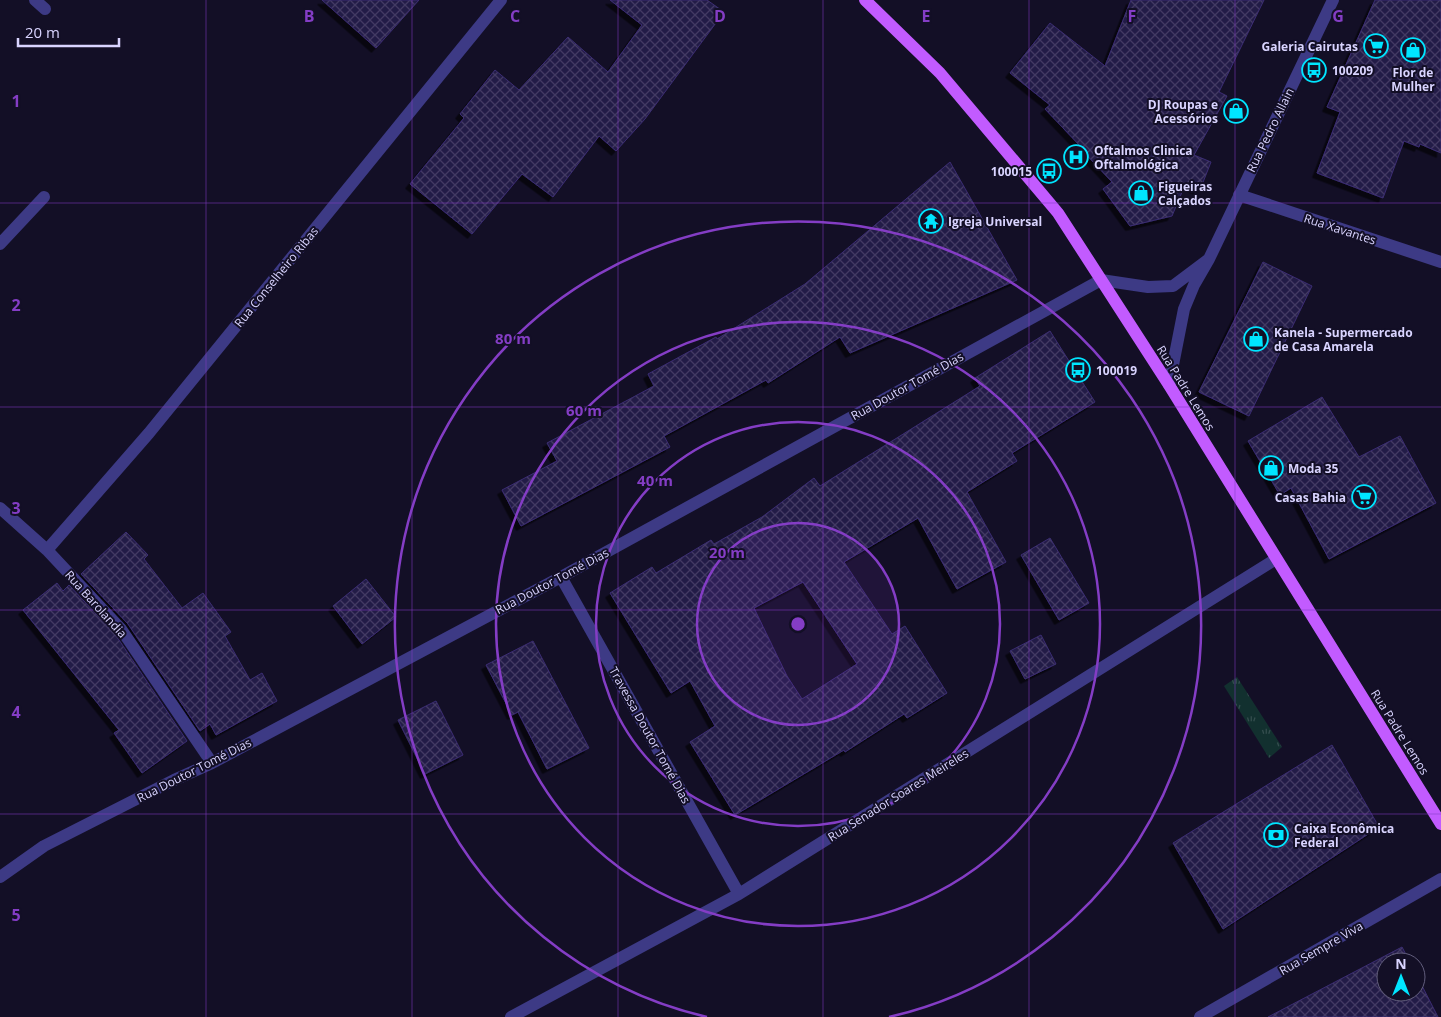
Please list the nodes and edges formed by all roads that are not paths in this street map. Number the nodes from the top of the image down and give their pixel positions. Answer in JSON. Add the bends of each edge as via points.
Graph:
{"nodes":[{"id":1,"x":35,"y":0,"type":"edge"},
{"id":2,"x":501,"y":0,"type":"edge"},
{"id":3,"x":865,"y":0,"type":"edge"},
{"id":4,"x":1333,"y":0,"type":"edge"},
{"id":5,"x":45,"y":9,"type":"dead end"},
{"id":6,"x":1239,"y":195,"type":"junction"},
{"id":7,"x":44,"y":197,"type":"dead end"},
{"id":8,"x":0,"y":244,"type":"edge"},
{"id":9,"x":1209,"y":259,"type":"junction"},
{"id":10,"x":1441,"y":262,"type":"edge"},
{"id":11,"x":1101,"y":280,"type":"junction"},
{"id":12,"x":1168,"y":385,"type":"junction"},
{"id":13,"x":0,"y":508,"type":"edge"},
{"id":14,"x":47,"y":550,"type":"junction"},
{"id":15,"x":1276,"y":559,"type":"junction"},
{"id":16,"x":561,"y":577,"type":"junction"},
{"id":17,"x":212,"y":763,"type":"junction"},
{"id":18,"x":1441,"y":824,"type":"edge"},
{"id":19,"x":0,"y":877,"type":"edge"},
{"id":20,"x":1441,"y":879,"type":"edge"},
{"id":21,"x":739,"y":894,"type":"junction"},
{"id":22,"x":511,"y":1017,"type":"edge"},
{"id":23,"x":1200,"y":1017,"type":"edge"}],
"edges":[{"from":1,"to":5,"type":"street"},
{"from":2,"to":14,"type":"street","name":"Rua Conselheiro Ribas","via":[[150,433]]},
{"from":3,"to":11,"type":"main road","name":"Rua Padre Lemos","via":[[940,73],[1058,213]]},
{"from":4,"to":6,"type":"street","name":"Rua Pedro Allain"},
{"from":6,"to":9,"type":"street","name":"Rua Pedro Allain"},
{"from":6,"to":10,"type":"street","name":"Rua Xavantes"},
{"from":7,"to":8,"type":"street"},
{"from":9,"to":11,"type":"street","name":"Rua Pedro Allain","via":[[1173,286],[1148,287]]},
{"from":9,"to":12,"type":"street","name":"Rua Pedro Allain","via":[[1184,309]]},
{"from":11,"to":12,"type":"main road","name":"Rua Padre Lemos"},
{"from":11,"to":16,"type":"street","name":"Rua Doutor Tomé Dias"},
{"from":12,"to":15,"type":"main road","name":"Rua Padre Lemos"},
{"from":13,"to":14,"type":"street","name":"Rua Barolandia"},
{"from":14,"to":17,"type":"street","name":"Rua Barolandia","via":[[121,629]]},
{"from":15,"to":18,"type":"main road","name":"Rua Padre Lemos"},
{"from":15,"to":21,"type":"street","name":"Rua Senador Soares Meireles"},
{"from":16,"to":17,"type":"street","name":"Rua Doutor Tomé Dias"},
{"from":16,"to":21,"type":"street","name":"Travessa Doutor Tomé Dias"},
{"from":17,"to":19,"type":"street","name":"Rua Doutor Tomé Dias","via":[[44,846]]},
{"from":20,"to":23,"type":"street","name":"Rua Sempre Viva"},
{"from":21,"to":22,"type":"street","name":"Rua Senador Soares Meireles"}]}
